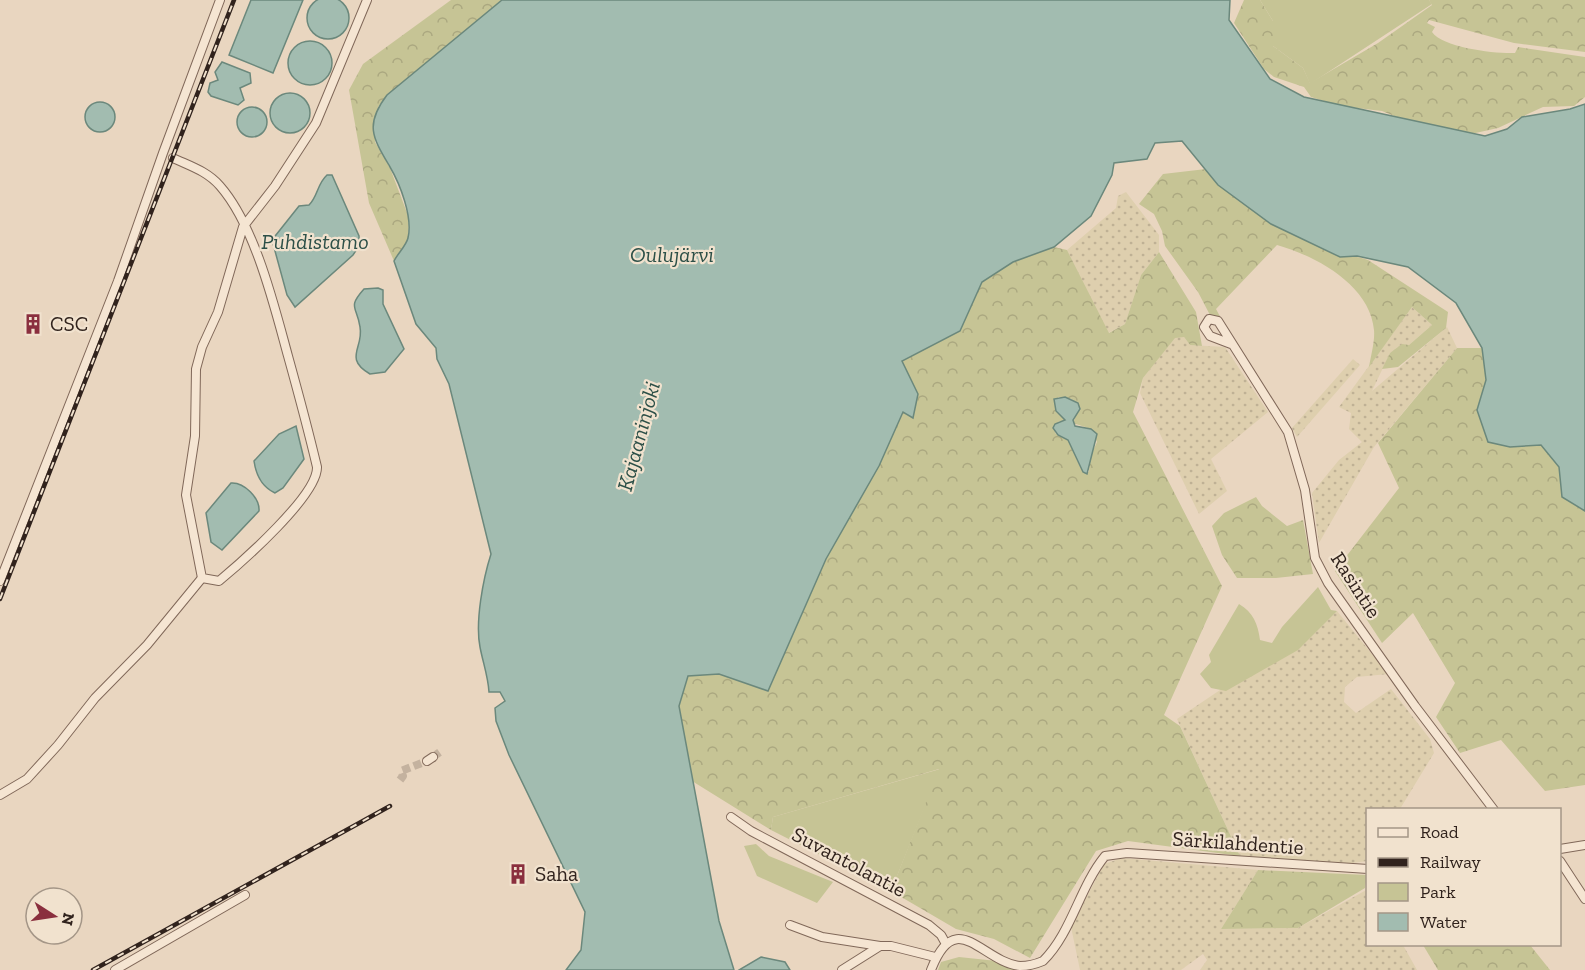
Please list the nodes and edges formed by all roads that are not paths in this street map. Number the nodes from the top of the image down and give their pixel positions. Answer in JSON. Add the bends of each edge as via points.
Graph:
{"nodes":[{"id":1,"x":220,"y":0,"type":"edge"},
{"id":2,"x":367,"y":0,"type":"edge"},
{"id":3,"x":173,"y":159,"type":"dead end"},
{"id":4,"x":243,"y":227,"type":"junction"},
{"id":5,"x":1230,"y":344,"type":"junction"},
{"id":6,"x":202,"y":578,"type":"junction"},
{"id":7,"x":0,"y":582,"type":"edge"},
{"id":8,"x":0,"y":795,"type":"edge"},
{"id":9,"x":1492,"y":808,"type":"edge"},
{"id":10,"x":731,"y":817,"type":"dead end"},
{"id":11,"x":1585,"y":845,"type":"edge"},
{"id":12,"x":1561,"y":849,"type":"edge"},
{"id":13,"x":1561,"y":863,"type":"edge"},
{"id":14,"x":1366,"y":869,"type":"edge"},
{"id":15,"x":245,"y":895,"type":"dead end"},
{"id":16,"x":1585,"y":900,"type":"edge"},
{"id":17,"x":790,"y":925,"type":"dead end"},
{"id":18,"x":946,"y":944,"type":"junction"},
{"id":19,"x":880,"y":946,"type":"junction"},
{"id":20,"x":935,"y":957,"type":"junction"},
{"id":21,"x":115,"y":970,"type":"edge"},
{"id":22,"x":842,"y":970,"type":"edge"},
{"id":23,"x":931,"y":970,"type":"edge"}],
"edges":[{"from":1,"to":7,"type":"street","via":[[118,281]]},
{"from":2,"to":4,"type":"street","via":[[316,123]]},
{"from":3,"to":4,"type":"street","via":[[205,172],[220,186]]},
{"from":4,"to":6,"type":"street","via":[[224,295],[196,369],[195,436],[186,495]]},
{"from":4,"to":6,"type":"street","via":[[272,295],[317,473],[316,481],[253,553],[219,581]]},
{"from":5,"to":5,"type":"street","name":"Rasintie","via":[[1218,321],[1209,319],[1204,327],[1210,336]]},
{"from":5,"to":9,"type":"street","name":"Rasintie","via":[[1287,432],[1305,490],[1315,558],[1328,583],[1414,706]]},
{"from":6,"to":8,"type":"street","via":[[27,779]]},
{"from":10,"to":18,"type":"street","name":"Suvantolantie","via":[[930,925]]},
{"from":11,"to":12,"type":"street"},
{"from":13,"to":16,"type":"street"},
{"from":14,"to":18,"type":"street","name":"Särkilahdentie","via":[[1127,853],[1105,856],[1094,870],[1062,937],[1043,961],[1019,966],[966,939]]},
{"from":15,"to":21,"type":"street"},
{"from":17,"to":19,"type":"street","via":[[822,937]]},
{"from":18,"to":20,"type":"street"},
{"from":19,"to":20,"type":"street"},
{"from":19,"to":22,"type":"street"},
{"from":20,"to":23,"type":"street"}]}
